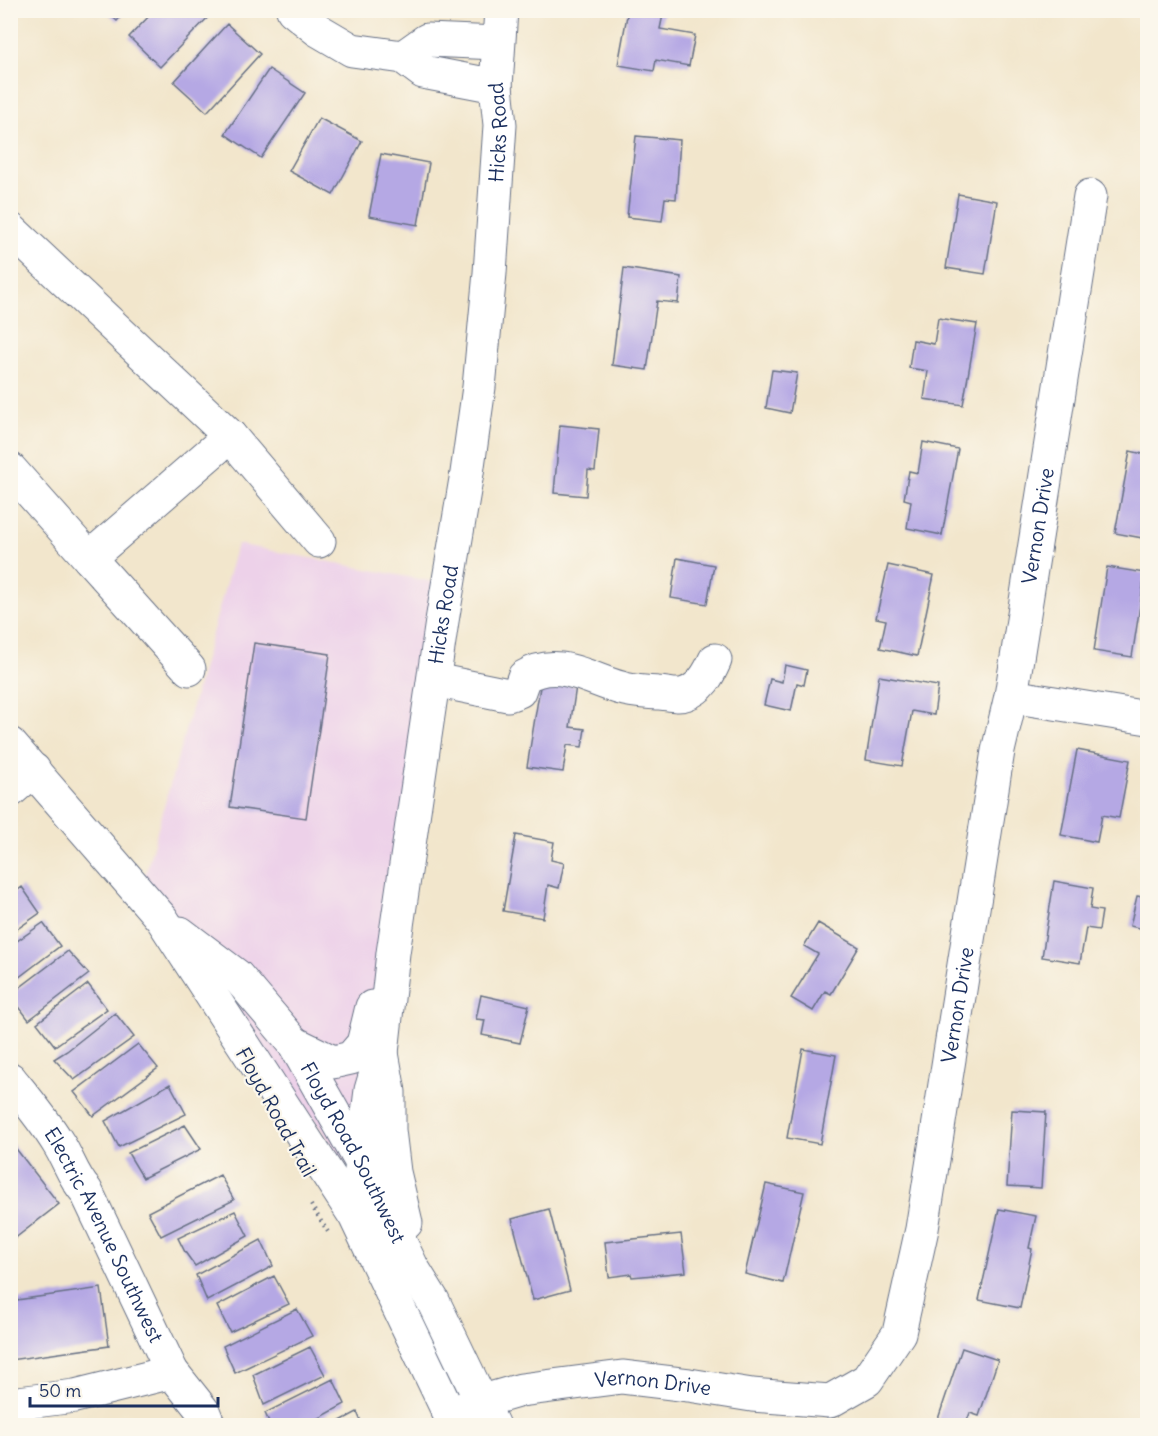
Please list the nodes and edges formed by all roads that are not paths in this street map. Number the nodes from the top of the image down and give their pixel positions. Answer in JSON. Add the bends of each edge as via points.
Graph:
{"nodes":[{"id":1,"x":293,"y":10,"type":"edge"},
{"id":2,"x":501,"y":10,"type":"edge"},
{"id":3,"x":498,"y":43,"type":"junction"},
{"id":4,"x":403,"y":57,"type":"junction"},
{"id":5,"x":496,"y":86,"type":"junction"},
{"id":6,"x":1090,"y":196,"type":"dead end"},
{"id":7,"x":10,"y":229,"type":"edge"},
{"id":8,"x":230,"y":436,"type":"junction"},
{"id":9,"x":10,"y":470,"type":"edge"},
{"id":10,"x":319,"y":541,"type":"dead end"},
{"id":11,"x":89,"y":558,"type":"junction"},
{"id":12,"x":715,"y":660,"type":"dead end"},
{"id":13,"x":189,"y":669,"type":"dead end"},
{"id":14,"x":434,"y":680,"type":"junction"},
{"id":15,"x":1011,"y":696,"type":"junction"},
{"id":16,"x":1148,"y":718,"type":"edge"},
{"id":17,"x":10,"y":744,"type":"edge"},
{"id":18,"x":22,"y":780,"type":"edge"},
{"id":19,"x":162,"y":919,"type":"junction"},
{"id":20,"x":393,"y":953,"type":"junction"},
{"id":21,"x":294,"y":1043,"type":"junction"},
{"id":22,"x":382,"y":1053,"type":"junction"},
{"id":23,"x":10,"y":1079,"type":"edge"},
{"id":24,"x":362,"y":1163,"type":"junction"},
{"id":25,"x":342,"y":1225,"type":"junction"},
{"id":26,"x":433,"y":1301,"type":"junction"},
{"id":27,"x":172,"y":1372,"type":"junction"},
{"id":28,"x":10,"y":1404,"type":"edge"},
{"id":29,"x":488,"y":1413,"type":"edge"},
{"id":30,"x":453,"y":1419,"type":"edge"},
{"id":31,"x":209,"y":1425,"type":"edge"}],
"edges":[{"from":1,"to":4,"type":"street","via":[[352,50]]},
{"from":2,"to":3,"type":"street","name":"Hicks Road"},
{"from":3,"to":4,"type":"street","via":[[427,40]]},
{"from":3,"to":5,"type":"street","name":"Hicks Road"},
{"from":4,"to":5,"type":"street","via":[[423,72]]},
{"from":5,"to":14,"type":"street","name":"Hicks Road","via":[[500,125],[490,273],[467,473]]},
{"from":6,"to":15,"type":"street","name":"Vernon Drive"},
{"from":7,"to":8,"type":"street"},
{"from":8,"to":10,"type":"street"},
{"from":8,"to":11,"type":"street"},
{"from":9,"to":11,"type":"street"},
{"from":11,"to":13,"type":"street"},
{"from":12,"to":14,"type":"street","via":[[698,687],[684,695],[623,689],[554,667],[535,670],[524,677],[519,691],[508,695]]},
{"from":14,"to":20,"type":"street","name":"Hicks Road"},
{"from":15,"to":16,"type":"street"},
{"from":15,"to":29,"type":"street","name":"Vernon Drive","via":[[998,751],[919,1241],[899,1333],[867,1380],[830,1401],[622,1377],[520,1390]]},
{"from":17,"to":18,"type":"street","name":"Floyd Road Southwest"},
{"from":18,"to":19,"type":"street","name":"Floyd Road Southwest"},
{"from":19,"to":21,"type":"street","name":"Floyd Road Southwest","via":[[237,976]]},
{"from":19,"to":25,"type":"street","name":"Floyd Road Southwest"},
{"from":20,"to":21,"type":"street","via":[[378,980],[363,1044],[351,1058],[333,1062]]},
{"from":20,"to":22,"type":"street","name":"Hicks Road"},
{"from":21,"to":24,"type":"street","name":"Floyd Road Southwest"},
{"from":22,"to":24,"type":"street","name":"Hicks Road","via":[[370,1090]]},
{"from":22,"to":26,"type":"street","via":[[389,1092],[394,1172]]},
{"from":23,"to":27,"type":"street","name":"Electric Avenue Southwest","via":[[50,1130],[86,1191]]},
{"from":24,"to":25,"type":"street","name":"Hicks Road"},
{"from":24,"to":26,"type":"street","name":"Floyd Road Southwest","via":[[412,1267]]},
{"from":25,"to":30,"type":"street","name":"Floyd Road Southwest"},
{"from":26,"to":29,"type":"street","name":"Floyd Road Southwest"},
{"from":27,"to":28,"type":"street","via":[[75,1396]]},
{"from":27,"to":31,"type":"street","name":"Electric Avenue Southwest","via":[[203,1411]]},
{"from":29,"to":30,"type":"street","name":"Vernon Drive"}]}
